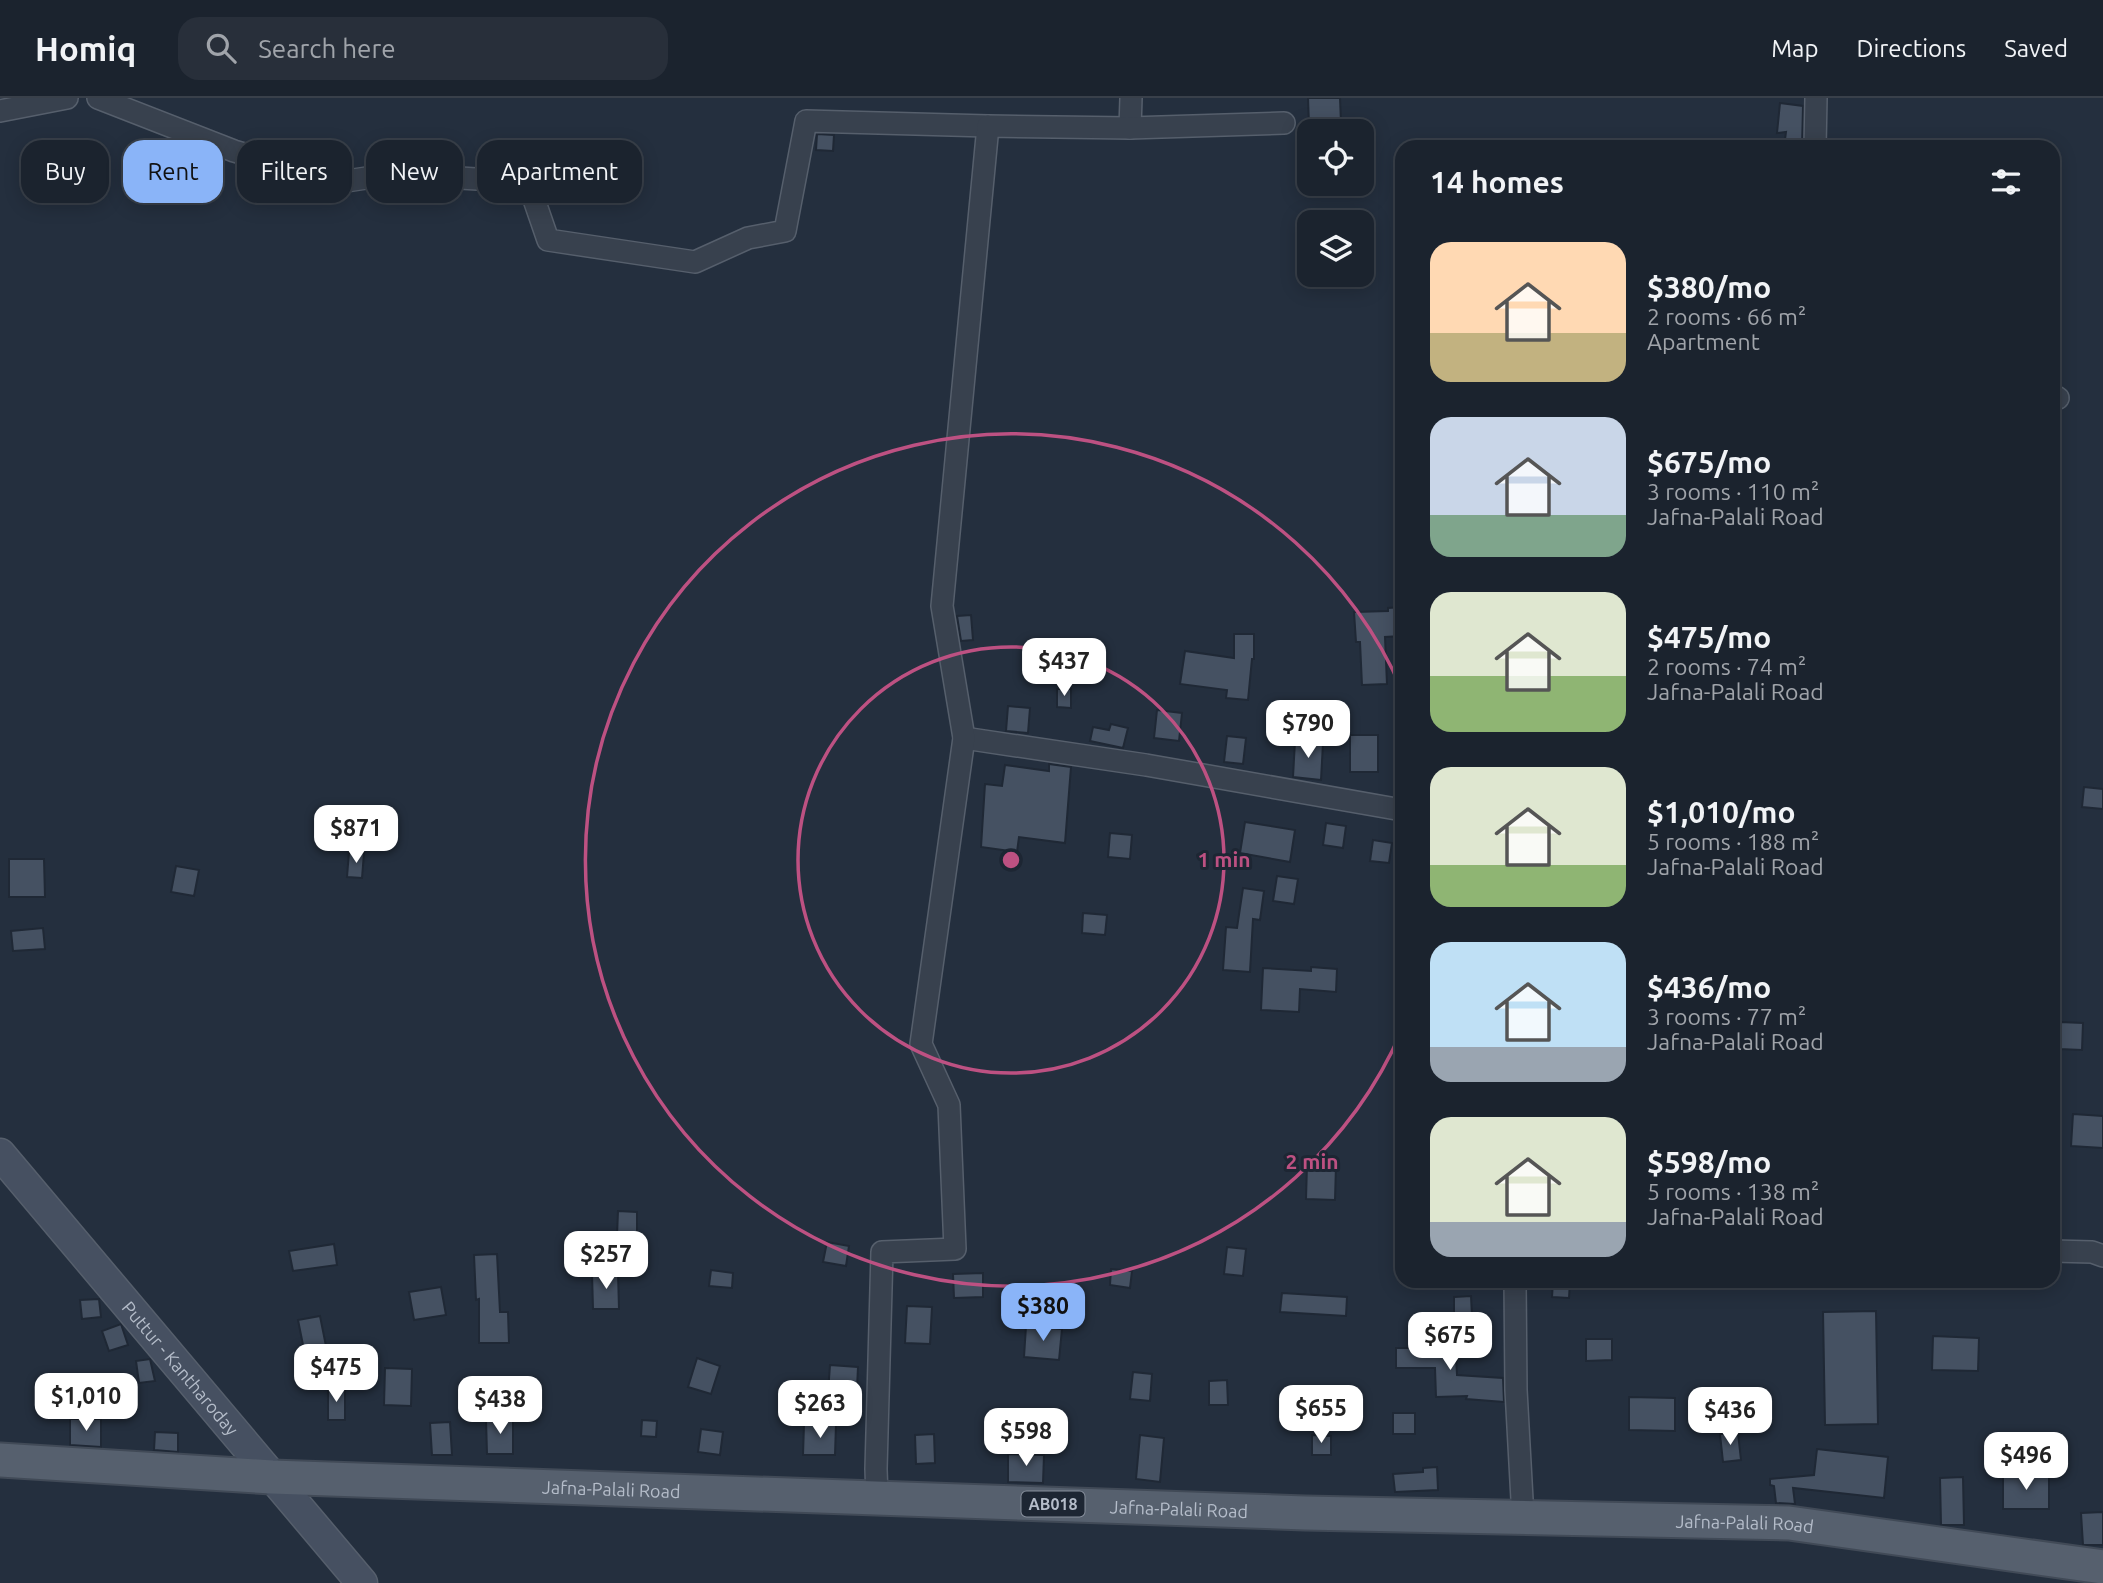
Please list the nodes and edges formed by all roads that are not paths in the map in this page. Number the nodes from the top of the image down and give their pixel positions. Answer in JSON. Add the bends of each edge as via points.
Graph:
{"nodes":[{"id":1,"x":66,"y":98,"type":"edge"},
{"id":2,"x":98,"y":98,"type":"edge"},
{"id":3,"x":1131,"y":98,"type":"edge"},
{"id":4,"x":1816,"y":98,"type":"edge"},
{"id":5,"x":0,"y":111,"type":"edge"},
{"id":6,"x":1284,"y":124,"type":"dead end"},
{"id":7,"x":988,"y":126,"type":"junction"},
{"id":8,"x":1130,"y":128,"type":"junction"},
{"id":9,"x":1815,"y":140,"type":"edge"},
{"id":10,"x":964,"y":738,"type":"junction"},
{"id":11,"x":1395,"y":809,"type":"edge"},
{"id":12,"x":0,"y":1154,"type":"edge"},
{"id":13,"x":2060,"y":1251,"type":"edge"},
{"id":14,"x":2103,"y":1256,"type":"edge"},
{"id":15,"x":1515,"y":1288,"type":"edge"},
{"id":16,"x":0,"y":1460,"type":"edge"},
{"id":17,"x":272,"y":1477,"type":"junction"},
{"id":18,"x":877,"y":1498,"type":"junction"},
{"id":19,"x":1523,"y":1518,"type":"junction"},
{"id":20,"x":2103,"y":1567,"type":"edge"},
{"id":21,"x":362,"y":1583,"type":"edge"}],
"edges":[{"from":1,"to":5,"type":"street"},
{"from":2,"to":7,"type":"street","via":[[234,151],[340,182],[393,174],[528,182],[548,240],[695,262],[748,238],[785,231],[806,121]]},
{"from":3,"to":8,"type":"street"},
{"from":4,"to":9,"type":"street"},
{"from":6,"to":8,"type":"street"},
{"from":7,"to":8,"type":"street"},
{"from":7,"to":10,"type":"street","via":[[942,607]]},
{"from":10,"to":11,"type":"street"},
{"from":10,"to":18,"type":"street","via":[[920,1044],[949,1105],[955,1249],[882,1252]]},
{"from":12,"to":17,"type":"main road","name":"Puttur - Kantharoday"},
{"from":13,"to":14,"type":"street"},
{"from":15,"to":19,"type":"street"},
{"from":16,"to":17,"type":"main road","name":"Jafna-Palali Road","number":"AB018"},
{"from":17,"to":18,"type":"main road","name":"Jafna-Palali Road","number":"AB018"},
{"from":17,"to":21,"type":"main road","name":"Puttur - Kantharoday"},
{"from":18,"to":19,"type":"main road","name":"Jafna-Palali Road","number":"AB018"},
{"from":19,"to":20,"type":"main road","name":"Jafna-Palali Road","number":"AB018","via":[[1789,1523]]}]}
